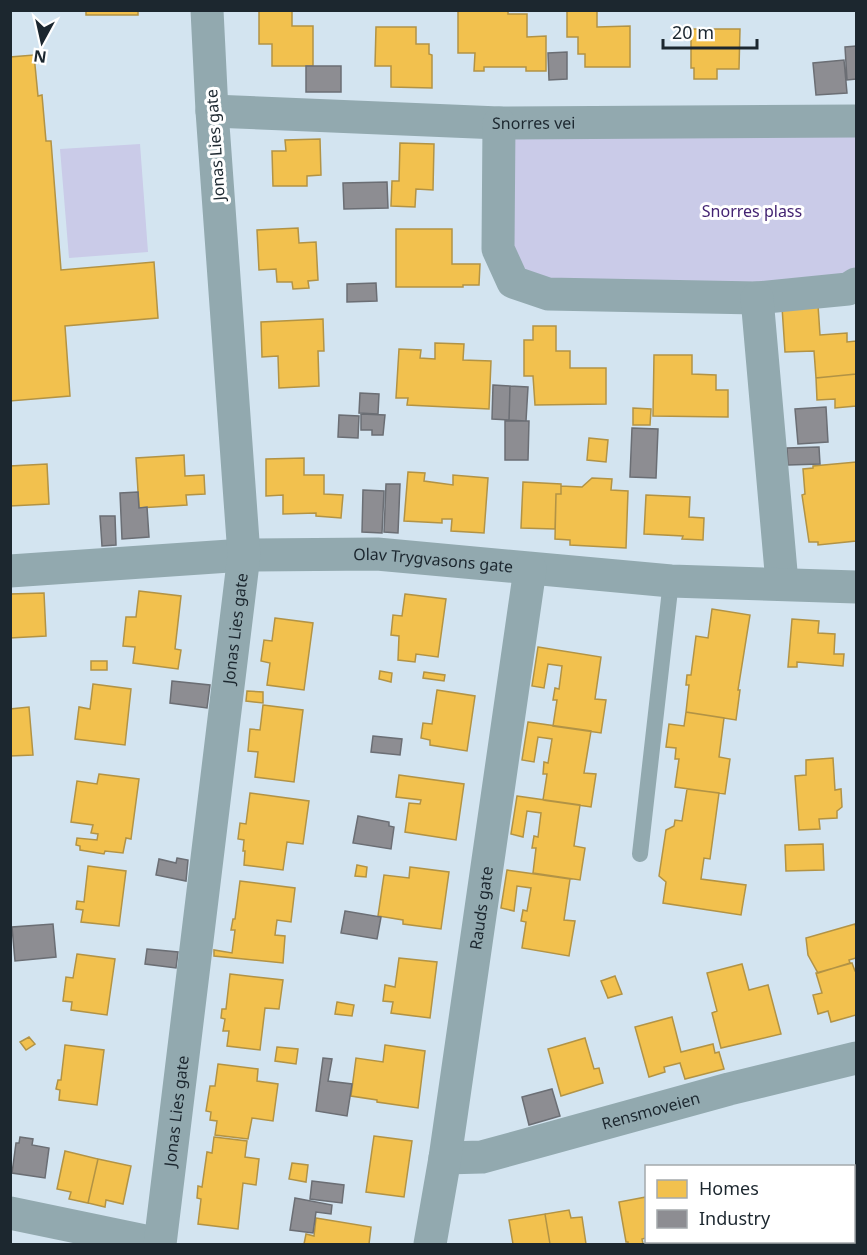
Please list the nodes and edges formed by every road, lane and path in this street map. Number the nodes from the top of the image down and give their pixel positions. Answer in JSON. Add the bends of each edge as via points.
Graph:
{"nodes":[{"id":1,"x":207,"y":10,"type":"edge"},
{"id":2,"x":212,"y":111,"type":"junction"},
{"id":3,"x":856,"y":121,"type":"edge"},
{"id":4,"x":499,"y":123,"type":"junction"},
{"id":5,"x":856,"y":284,"type":"edge"},
{"id":6,"x":757,"y":298,"type":"junction"},
{"id":7,"x":244,"y":555,"type":"junction"},
{"id":8,"x":530,"y":569,"type":"junction"},
{"id":9,"x":10,"y":571,"type":"edge"},
{"id":10,"x":671,"y":581,"type":"junction"},
{"id":11,"x":782,"y":584,"type":"junction"},
{"id":12,"x":856,"y":587,"type":"edge"},
{"id":13,"x":640,"y":854,"type":"dead end"},
{"id":14,"x":856,"y":1059,"type":"edge"},
{"id":15,"x":445,"y":1158,"type":"junction"},
{"id":16,"x":10,"y":1213,"type":"edge"},
{"id":17,"x":160,"y":1245,"type":"edge"},
{"id":18,"x":430,"y":1245,"type":"edge"}],
"edges":[{"from":1,"to":2,"type":"street","name":"Jonas Lies gate"},
{"from":2,"to":4,"type":"street","name":"Snorres vei"},
{"from":2,"to":7,"type":"street","name":"Jonas Lies gate"},
{"from":3,"to":4,"type":"street","name":"Snorres vei"},
{"from":4,"to":6,"type":"street","via":[[498,249],[513,282],[548,294]]},
{"from":5,"to":6,"type":"street","via":[[848,289]]},
{"from":6,"to":11,"type":"street"},
{"from":7,"to":8,"type":"street","name":"Olav Trygvasons gate","via":[[377,554]]},
{"from":7,"to":9,"type":"street","name":"Olav Trygvasons gate"},
{"from":7,"to":17,"type":"street","name":"Jonas Lies gate"},
{"from":8,"to":10,"type":"street","name":"Olav Trygvasons gate"},
{"from":8,"to":15,"type":"street","name":"Rauds gate"},
{"from":10,"to":11,"type":"street","name":"Olav Trygvasons gate"},
{"from":10,"to":13,"type":"lane"},
{"from":11,"to":12,"type":"street","name":"Olav Trygvasons gate"},
{"from":14,"to":15,"type":"street","name":"Rensmoveien","via":[[729,1089],[482,1157]]},
{"from":15,"to":18,"type":"street","name":"Rauds gate"},
{"from":16,"to":17,"type":"street"}]}
